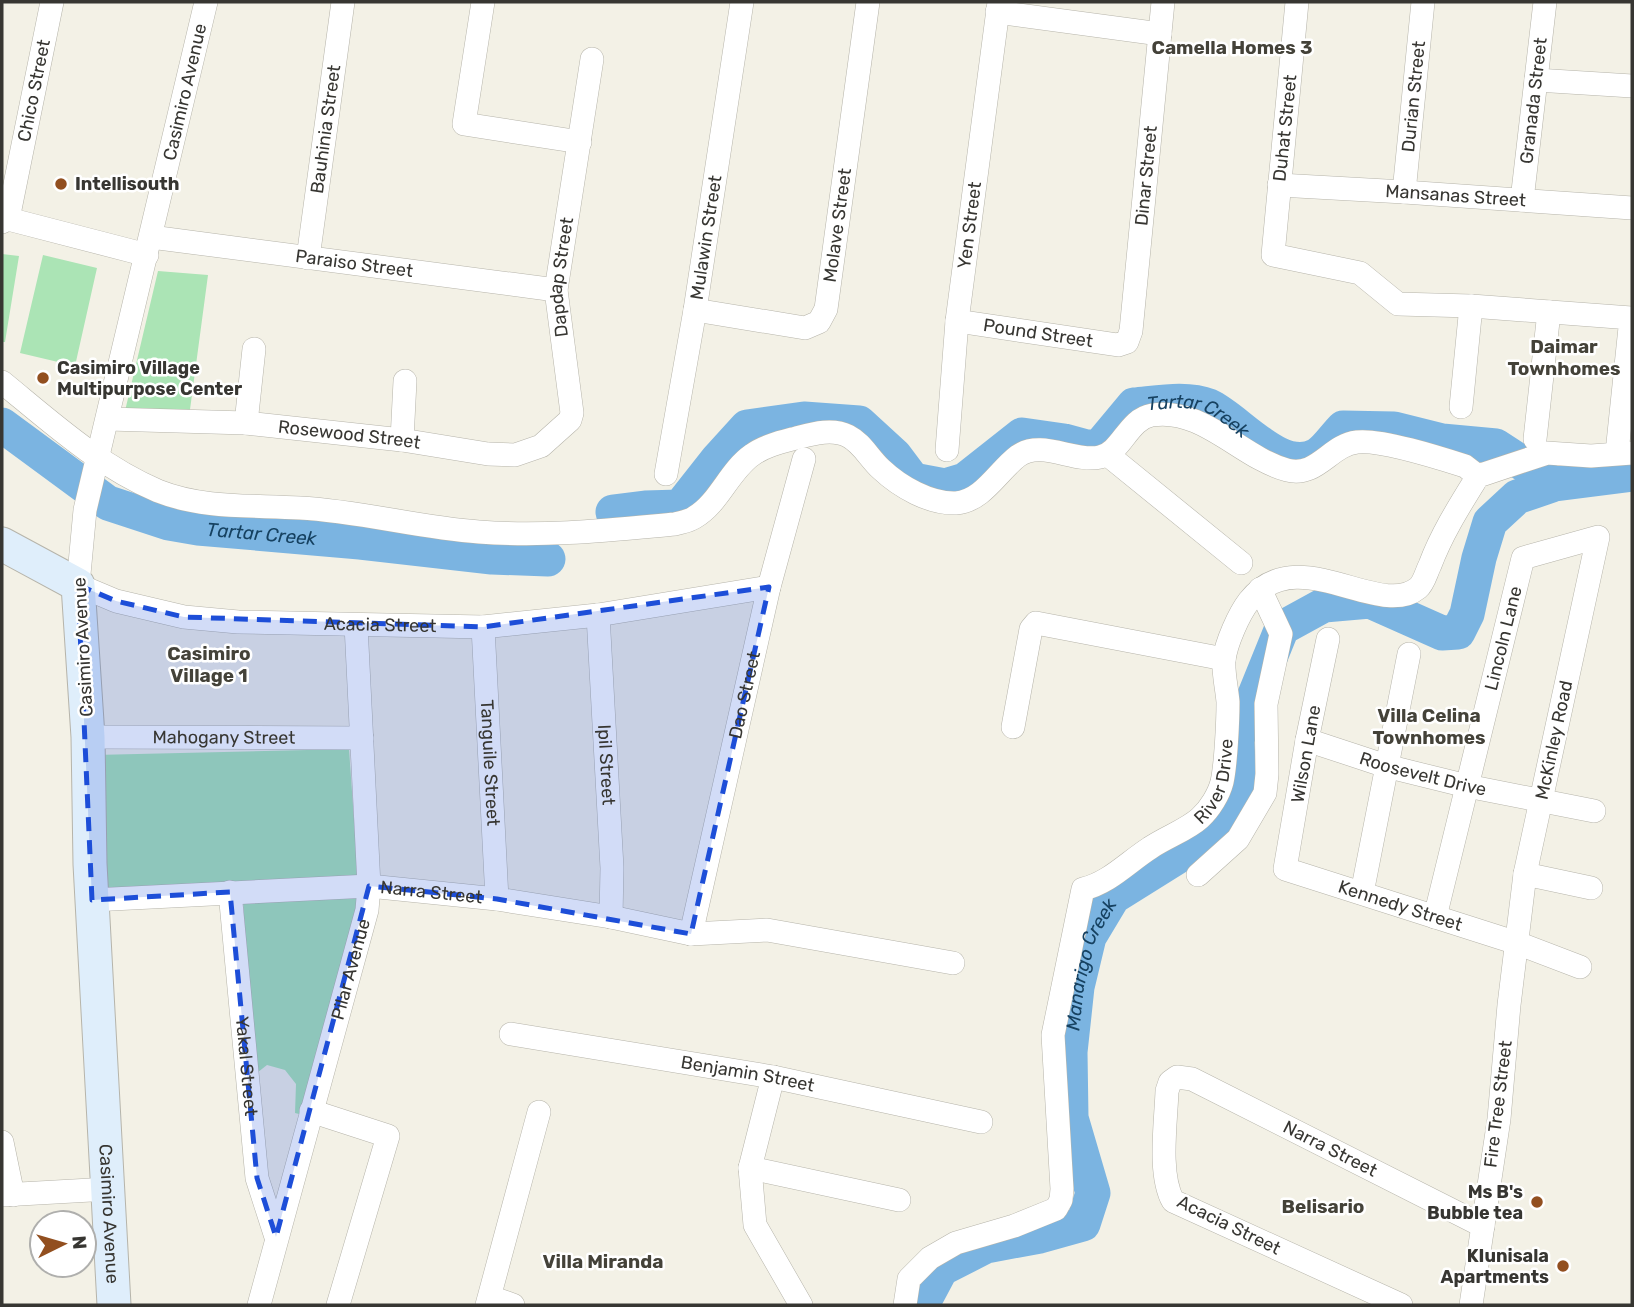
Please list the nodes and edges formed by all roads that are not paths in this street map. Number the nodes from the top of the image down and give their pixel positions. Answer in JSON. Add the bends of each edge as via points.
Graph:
{"nodes":[{"id":1,"x":52,"y":2,"type":"edge"},
{"id":2,"x":206,"y":2,"type":"edge"},
{"id":3,"x":343,"y":2,"type":"edge"},
{"id":4,"x":483,"y":2,"type":"edge"},
{"id":5,"x":742,"y":2,"type":"edge"},
{"id":6,"x":868,"y":2,"type":"edge"},
{"id":7,"x":1163,"y":2,"type":"edge"},
{"id":8,"x":1297,"y":2,"type":"edge"},
{"id":9,"x":1423,"y":2,"type":"edge"},
{"id":10,"x":1545,"y":2,"type":"edge"},
{"id":11,"x":998,"y":7,"type":"edge"},
{"id":12,"x":1160,"y":34,"type":"junction"},
{"id":13,"x":592,"y":59,"type":"dead end"},
{"id":14,"x":1536,"y":80,"type":"junction"},
{"id":15,"x":1632,"y":86,"type":"edge"},
{"id":16,"x":580,"y":142,"type":"junction"},
{"id":17,"x":1279,"y":185,"type":"junction"},
{"id":18,"x":1404,"y":192,"type":"junction"},
{"id":19,"x":1522,"y":200,"type":"junction"},
{"id":20,"x":1632,"y":208,"type":"edge"},
{"id":21,"x":5,"y":220,"type":"edge"},
{"id":22,"x":149,"y":246,"type":"junction"},
{"id":23,"x":308,"y":258,"type":"junction"},
{"id":24,"x":556,"y":290,"type":"junction"},
{"id":25,"x":1471,"y":306,"type":"junction"},
{"id":26,"x":695,"y":310,"type":"junction"},
{"id":27,"x":1549,"y":312,"type":"junction"},
{"id":28,"x":957,"y":321,"type":"junction"},
{"id":29,"x":1118,"y":345,"type":"joint"},
{"id":30,"x":254,"y":349,"type":"dead end"},
{"id":31,"x":405,"y":381,"type":"dead end"},
{"id":32,"x":2,"y":382,"type":"edge"},
{"id":33,"x":1461,"y":407,"type":"dead end"},
{"id":34,"x":572,"y":413,"type":"joint"},
{"id":35,"x":108,"y":419,"type":"junction"},
{"id":36,"x":246,"y":423,"type":"junction"},
{"id":37,"x":402,"y":440,"type":"junction"},
{"id":38,"x":1541,"y":446,"type":"junction"},
{"id":39,"x":1625,"y":448,"type":"edge"},
{"id":40,"x":947,"y":450,"type":"dead end"},
{"id":41,"x":1108,"y":455,"type":"junction"},
{"id":42,"x":804,"y":458,"type":"dead end"},
{"id":43,"x":96,"y":468,"type":"junction"},
{"id":44,"x":666,"y":474,"type":"dead end"},
{"id":45,"x":1483,"y":475,"type":"junction"},
{"id":46,"x":1598,"y":537,"type":"joint"},
{"id":47,"x":2,"y":544,"type":"edge"},
{"id":48,"x":1241,"y":563,"type":"dead end"},
{"id":49,"x":78,"y":585,"type":"junction"},
{"id":50,"x":769,"y":587,"type":"junction"},
{"id":51,"x":1263,"y":594,"type":"junction"},
{"id":52,"x":598,"y":615,"type":"junction"},
{"id":53,"x":356,"y":625,"type":"junction"},
{"id":54,"x":483,"y":627,"type":"junction"},
{"id":55,"x":1328,"y":639,"type":"dead end"},
{"id":56,"x":1409,"y":654,"type":"dead end"},
{"id":57,"x":1224,"y":659,"type":"junction"},
{"id":58,"x":1013,"y":727,"type":"dead end"},
{"id":59,"x":88,"y":737,"type":"junction"},
{"id":60,"x":362,"y":738,"type":"junction"},
{"id":61,"x":1307,"y":740,"type":"junction"},
{"id":62,"x":1386,"y":766,"type":"junction"},
{"id":63,"x":1467,"y":786,"type":"junction"},
{"id":64,"x":1541,"y":801,"type":"junction"},
{"id":65,"x":1594,"y":811,"type":"dead end"},
{"id":66,"x":1285,"y":869,"type":"joint"},
{"id":67,"x":1525,"y":874,"type":"junction"},
{"id":68,"x":1198,"y":875,"type":"dead end"},
{"id":69,"x":369,"y":886,"type":"junction"},
{"id":70,"x":1591,"y":888,"type":"dead end"},
{"id":71,"x":230,"y":892,"type":"junction"},
{"id":72,"x":1362,"y":893,"type":"junction"},
{"id":73,"x":497,"y":899,"type":"junction"},
{"id":74,"x":92,"y":900,"type":"junction"},
{"id":75,"x":1435,"y":916,"type":"junction"},
{"id":76,"x":611,"y":917,"type":"junction"},
{"id":77,"x":691,"y":934,"type":"junction"},
{"id":78,"x":1517,"y":943,"type":"junction"},
{"id":79,"x":953,"y":963,"type":"dead end"},
{"id":80,"x":1580,"y":967,"type":"dead end"},
{"id":81,"x":511,"y":1034,"type":"dead end"},
{"id":82,"x":774,"y":1077,"type":"junction"},
{"id":83,"x":1177,"y":1077,"type":"joint"},
{"id":84,"x":311,"y":1111,"type":"junction"},
{"id":85,"x":539,"y":1112,"type":"dead end"},
{"id":86,"x":981,"y":1122,"type":"dead end"},
{"id":87,"x":2,"y":1142,"type":"edge"},
{"id":88,"x":750,"y":1168,"type":"junction"},
{"id":89,"x":109,"y":1189,"type":"junction"},
{"id":90,"x":7,"y":1195,"type":"edge"},
{"id":91,"x":899,"y":1200,"type":"dead end"},
{"id":92,"x":1483,"y":1226,"type":"junction"},
{"id":93,"x":276,"y":1237,"type":"junction"},
{"id":94,"x":489,"y":1301,"type":"edge"},
{"id":95,"x":114,"y":1305,"type":"edge"},
{"id":96,"x":258,"y":1305,"type":"edge"},
{"id":97,"x":338,"y":1305,"type":"edge"},
{"id":98,"x":513,"y":1305,"type":"edge"},
{"id":99,"x":801,"y":1305,"type":"edge"},
{"id":100,"x":905,"y":1305,"type":"edge"},
{"id":101,"x":1401,"y":1305,"type":"edge"},
{"id":102,"x":1471,"y":1305,"type":"edge"}],
"edges":[{"from":1,"to":21,"type":"street","name":"Chico Street"},
{"from":2,"to":22,"type":"street","name":"Casimiro Avenue"},
{"from":3,"to":23,"type":"street","name":"Bauhinia Street"},
{"from":4,"to":16,"type":"street","via":[[464,124]]},
{"from":5,"to":26,"type":"street","name":"Mulawin Street"},
{"from":6,"to":26,"type":"street","name":"Molave Street","via":[[826,309],[819,322],[805,328]]},
{"from":7,"to":12,"type":"street","name":"Dinar Street"},
{"from":8,"to":17,"type":"street","name":"Duhat Street"},
{"from":9,"to":18,"type":"street","name":"Durian Street"},
{"from":10,"to":14,"type":"street","name":"Granada Street"},
{"from":11,"to":12,"type":"street"},
{"from":11,"to":28,"type":"street","name":"Yen Street"},
{"from":12,"to":29,"type":"street","name":"Dinar Street","via":[[1131,331],[1127,342]]},
{"from":13,"to":16,"type":"street","name":"Dapdap Street"},
{"from":14,"to":15,"type":"street"},
{"from":14,"to":19,"type":"street","name":"Granada Street"},
{"from":16,"to":24,"type":"street","name":"Dapdap Street"},
{"from":17,"to":18,"type":"street","name":"Mansanas Street"},
{"from":17,"to":25,"type":"street","name":"Duhat Street","via":[[1273,255],[1360,273],[1398,304]]},
{"from":18,"to":19,"type":"street","name":"Mansanas Street"},
{"from":19,"to":20,"type":"street","name":"Mansanas Street"},
{"from":21,"to":22,"type":"street","name":"Paraiso Street"},
{"from":22,"to":23,"type":"street","name":"Paraiso Street"},
{"from":22,"to":35,"type":"street","name":"Casimiro Avenue"},
{"from":23,"to":24,"type":"street","name":"Paraiso Street"},
{"from":24,"to":34,"type":"street","name":"Dapdap Street"},
{"from":25,"to":27,"type":"street"},
{"from":25,"to":33,"type":"street"},
{"from":26,"to":44,"type":"street","name":"Mulawin Street"},
{"from":27,"to":38,"type":"street"},
{"from":27,"to":39,"type":"street","via":[[1631,318]]},
{"from":28,"to":29,"type":"street","name":"Pound Street"},
{"from":28,"to":40,"type":"street","name":"Yen Street"},
{"from":30,"to":36,"type":"street"},
{"from":31,"to":37,"type":"street"},
{"from":32,"to":43,"type":"street"},
{"from":34,"to":37,"type":"street","name":"Rosewood Street","via":[[541,446],[515,455]]},
{"from":35,"to":36,"type":"street","name":"Rosewood Street"},
{"from":35,"to":43,"type":"street","name":"Casimiro Avenue"},
{"from":36,"to":37,"type":"street","name":"Rosewood Street"},
{"from":38,"to":39,"type":"street","via":[[1591,456]]},
{"from":38,"to":45,"type":"street"},
{"from":41,"to":43,"type":"street","via":[[1096,458],[1043,450],[1021,453],[975,498],[942,502],[883,471],[863,446],[846,435],[827,432],[751,455],[695,518],[675,524],[552,535],[476,532],[300,508],[212,503],[161,492]]},
{"from":41,"to":45,"type":"street","via":[[1139,420],[1152,415],[1198,422],[1250,454],[1288,470],[1309,470],[1346,444],[1369,442],[1465,466]]},
{"from":41,"to":48,"type":"street"},
{"from":42,"to":50,"type":"street","name":"Dao Street"},
{"from":43,"to":49,"type":"street","name":"Casimiro Avenue","via":[[85,510]]},
{"from":45,"to":51,"type":"street","via":[[1440,539],[1421,586],[1409,594],[1373,594],[1304,578],[1279,581]]},
{"from":46,"to":63,"type":"street","name":"Lincoln Lane","via":[[1523,558]]},
{"from":46,"to":64,"type":"street","name":"McKinley Road"},
{"from":47,"to":49,"type":"street","name":"Acacia Street"},
{"from":49,"to":53,"type":"street","name":"Acacia Street","via":[[117,601],[184,617]]},
{"from":49,"to":59,"type":"street","name":"Casimiro Avenue"},
{"from":50,"to":52,"type":"street","name":"Acacia Street"},
{"from":50,"to":77,"type":"street","name":"Dao Street"},
{"from":51,"to":57,"type":"street","name":"River Drive","via":[[1247,603]]},
{"from":51,"to":68,"type":"street","via":[[1281,634],[1266,704],[1265,793],[1238,839]]},
{"from":52,"to":54,"type":"street","name":"Acacia Street"},
{"from":52,"to":76,"type":"street","name":"Ipil Street"},
{"from":53,"to":54,"type":"street","name":"Acacia Street"},
{"from":53,"to":60,"type":"street","name":"Pilar Avenue"},
{"from":54,"to":73,"type":"street","name":"Tanguile Street"},
{"from":55,"to":61,"type":"street","name":"Wilson Lane"},
{"from":56,"to":62,"type":"street"},
{"from":57,"to":58,"type":"street","via":[[1036,623],[1031,629]]},
{"from":57,"to":100,"type":"street","name":"River Drive","via":[[1228,705],[1222,781],[1215,800],[1200,818],[1097,886],[1083,889],[1052,1034],[1061,1200],[1056,1209],[956,1243],[930,1258],[909,1279]]},
{"from":59,"to":60,"type":"street","name":"Mahogany Street"},
{"from":59,"to":74,"type":"street","name":"Casimiro Avenue"},
{"from":60,"to":69,"type":"street","name":"Pilar Avenue"},
{"from":61,"to":62,"type":"street","name":"Roosevelt Drive"},
{"from":61,"to":66,"type":"street","name":"Wilson Lane"},
{"from":62,"to":63,"type":"street","name":"Roosevelt Drive"},
{"from":62,"to":72,"type":"street"},
{"from":63,"to":64,"type":"street","name":"Roosevelt Drive"},
{"from":63,"to":75,"type":"street","name":"Lincoln Lane"},
{"from":64,"to":65,"type":"street","name":"Roosevelt Drive"},
{"from":64,"to":67,"type":"street","name":"McKinley Road"},
{"from":66,"to":72,"type":"street","name":"Kennedy Street"},
{"from":67,"to":70,"type":"street"},
{"from":67,"to":78,"type":"street","name":"McKinley Road"},
{"from":69,"to":71,"type":"street","name":"Narra Street"},
{"from":69,"to":73,"type":"street","name":"Narra Street"},
{"from":69,"to":84,"type":"street","name":"Pilar Avenue","via":[[367,910]]},
{"from":71,"to":74,"type":"street","name":"Narra Street"},
{"from":71,"to":93,"type":"street","name":"Yakal Street","via":[[257,1178]]},
{"from":72,"to":75,"type":"street","name":"Kennedy Street"},
{"from":73,"to":76,"type":"street","name":"Narra Street"},
{"from":74,"to":89,"type":"street","name":"Casimiro Avenue"},
{"from":75,"to":78,"type":"street","name":"Kennedy Street"},
{"from":76,"to":77,"type":"street","name":"Narra Street"},
{"from":77,"to":79,"type":"street","name":"Narra Street","via":[[767,930]]},
{"from":78,"to":80,"type":"street","name":"Kennedy Street"},
{"from":78,"to":92,"type":"street","name":"Fire Tree Street"},
{"from":81,"to":82,"type":"street","name":"Benjamin Street"},
{"from":82,"to":86,"type":"street","name":"Benjamin Street"},
{"from":82,"to":88,"type":"street"},
{"from":83,"to":92,"type":"street","name":"Narra Street","via":[[1192,1079]]},
{"from":83,"to":101,"type":"street","name":"Acacia Street","via":[[1167,1091],[1165,1175],[1173,1201]]},
{"from":84,"to":93,"type":"street","name":"Pilar Avenue"},
{"from":84,"to":97,"type":"street","via":[[388,1136]]},
{"from":85,"to":94,"type":"street"},
{"from":87,"to":90,"type":"street"},
{"from":88,"to":91,"type":"street"},
{"from":88,"to":99,"type":"street","via":[[755,1225]]},
{"from":89,"to":90,"type":"street"},
{"from":89,"to":95,"type":"street","name":"Casimiro Avenue"},
{"from":92,"to":102,"type":"street","name":"Fire Tree Street"},
{"from":93,"to":96,"type":"street","name":"Pilar Avenue"},
{"from":94,"to":98,"type":"street"}]}
